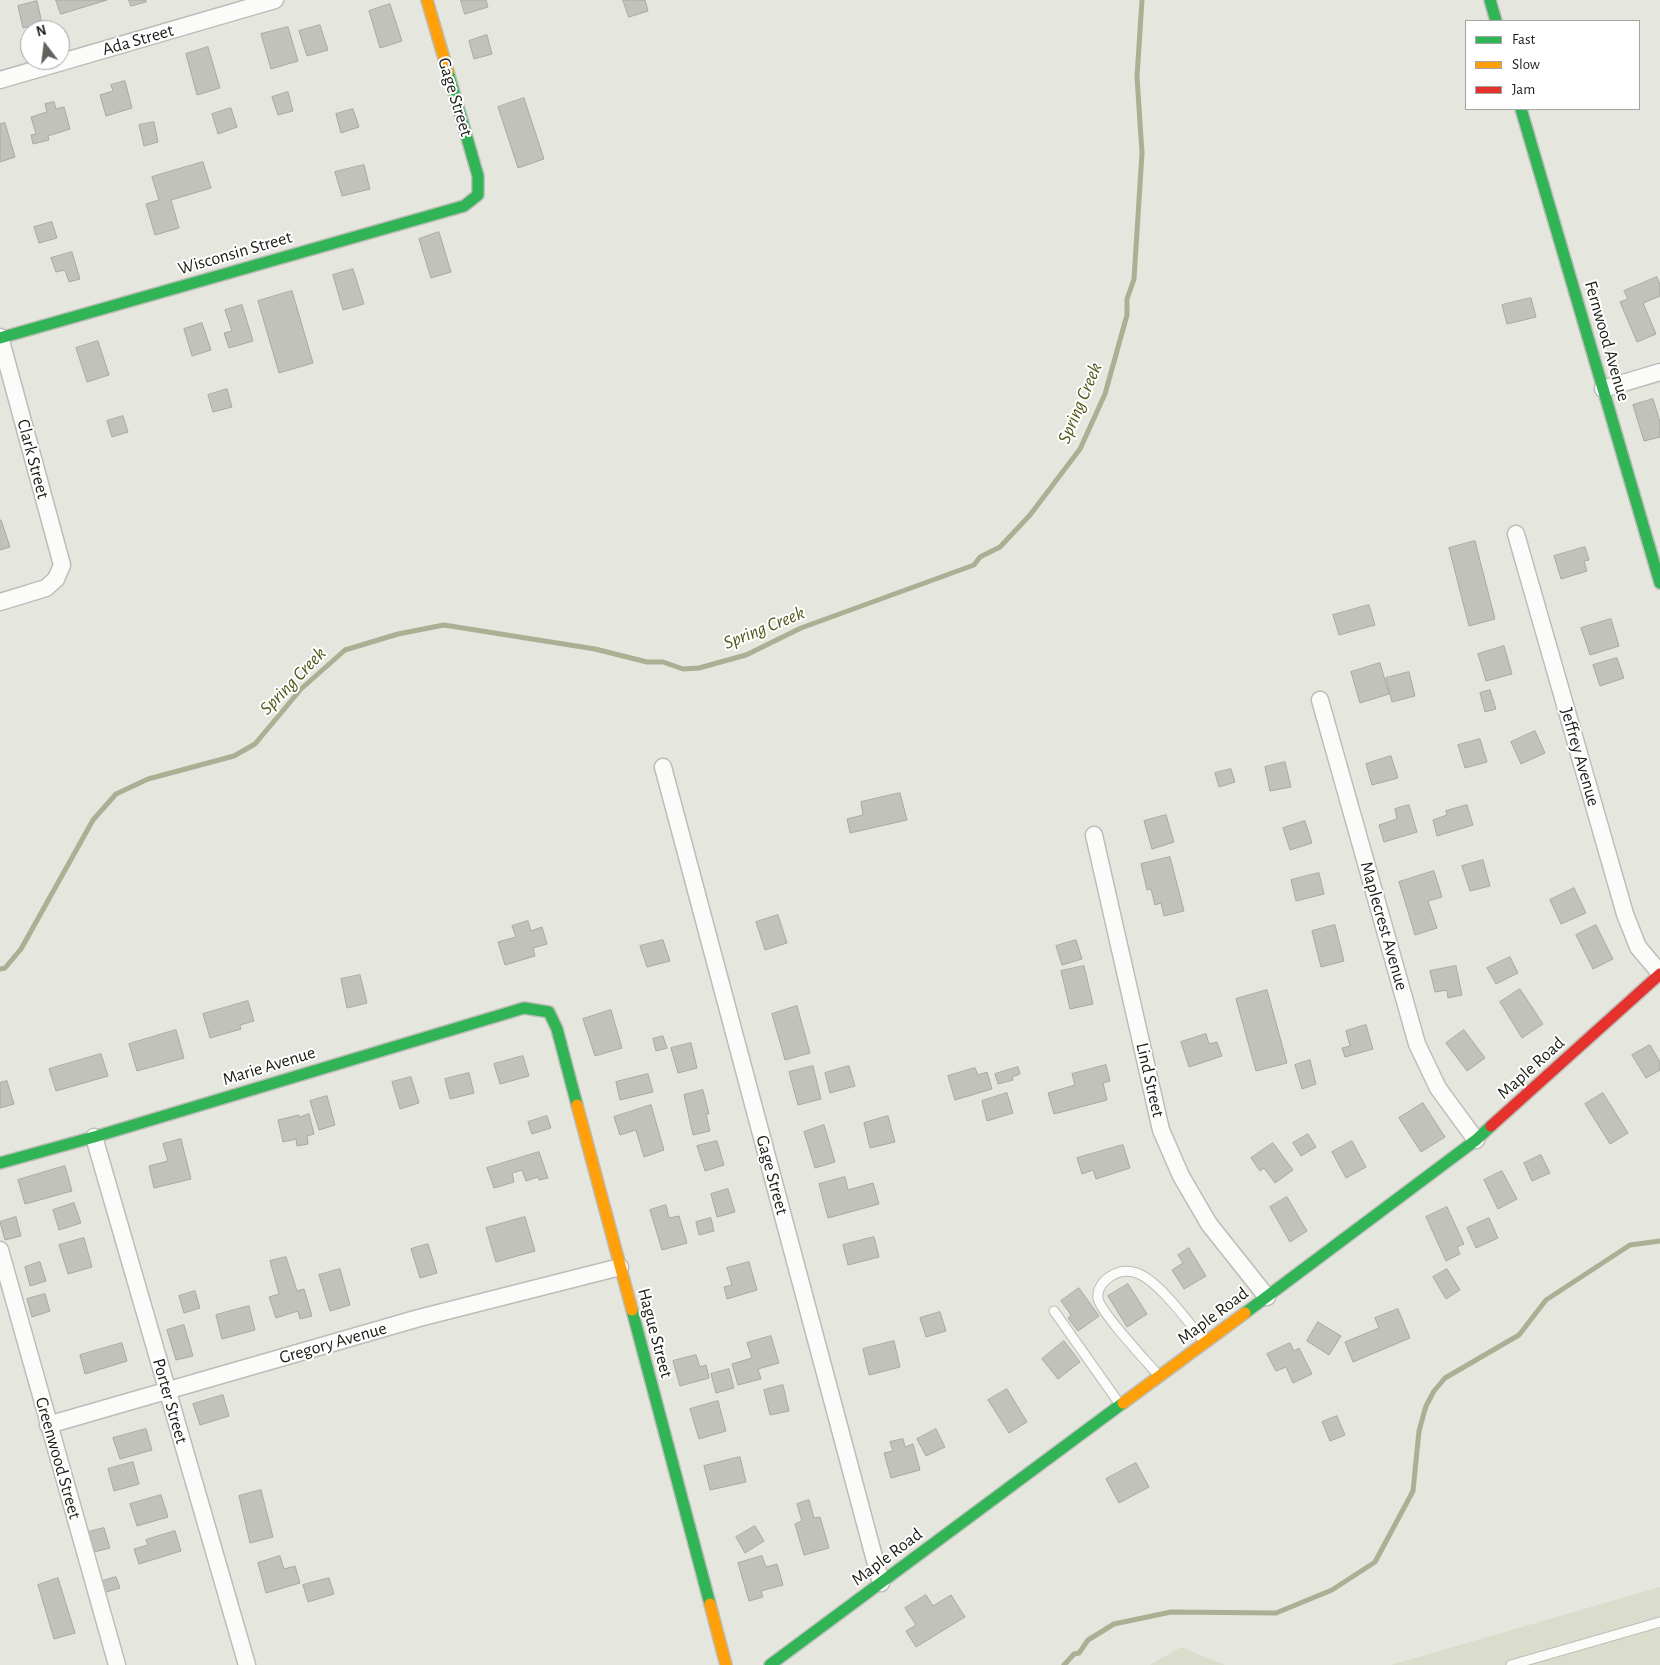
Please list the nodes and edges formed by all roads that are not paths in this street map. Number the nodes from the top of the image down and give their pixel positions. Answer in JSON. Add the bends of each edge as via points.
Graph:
{"nodes":[{"id":1,"x":275,"y":0,"type":"edge"},
{"id":2,"x":427,"y":0,"type":"edge"},
{"id":3,"x":1490,"y":0,"type":"edge"},
{"id":4,"x":1496,"y":20,"type":"edge"},
{"id":5,"x":0,"y":80,"type":"edge"},
{"id":6,"x":1521,"y":110,"type":"edge"},
{"id":7,"x":478,"y":195,"type":"joint"},
{"id":8,"x":0,"y":338,"type":"edge"},
{"id":9,"x":1660,"y":372,"type":"edge"},
{"id":10,"x":1603,"y":389,"type":"junction"},
{"id":11,"x":1516,"y":534,"type":"dead end"},
{"id":12,"x":1660,"y":583,"type":"edge"},
{"id":13,"x":0,"y":602,"type":"edge"},
{"id":14,"x":1320,"y":700,"type":"dead end"},
{"id":15,"x":663,"y":768,"type":"dead end"},
{"id":16,"x":1094,"y":835,"type":"dead end"},
{"id":17,"x":1660,"y":973,"type":"edge"},
{"id":18,"x":549,"y":1012,"type":"joint"},
{"id":19,"x":94,"y":1137,"type":"junction"},
{"id":20,"x":1476,"y":1140,"type":"junction"},
{"id":21,"x":0,"y":1163,"type":"edge"},
{"id":22,"x":0,"y":1250,"type":"edge"},
{"id":23,"x":620,"y":1267,"type":"junction"},
{"id":24,"x":1267,"y":1297,"type":"junction"},
{"id":25,"x":1054,"y":1311,"type":"dead end"},
{"id":26,"x":1205,"y":1343,"type":"junction"},
{"id":27,"x":1159,"y":1377,"type":"junction"},
{"id":28,"x":166,"y":1390,"type":"junction"},
{"id":29,"x":1121,"y":1405,"type":"junction"},
{"id":30,"x":48,"y":1425,"type":"junction"},
{"id":31,"x":881,"y":1583,"type":"junction"},
{"id":32,"x":1660,"y":1622,"type":"edge"},
{"id":33,"x":117,"y":1665,"type":"edge"},
{"id":34,"x":247,"y":1665,"type":"edge"},
{"id":35,"x":726,"y":1665,"type":"edge"},
{"id":36,"x":770,"y":1665,"type":"edge"},
{"id":37,"x":1511,"y":1665,"type":"edge"}],
"edges":[{"from":1,"to":5,"type":"street","name":"Ada Street"},
{"from":2,"to":7,"type":"street","name":"Gage Street","via":[[478,176]]},
{"from":3,"to":4,"type":"street"},
{"from":6,"to":10,"type":"street","name":"Fernwood Avenue"},
{"from":7,"to":8,"type":"street","name":"Wisconsin Street","via":[[464,206]]},
{"from":8,"to":13,"type":"street","name":"Clark Street","via":[[62,565],[56,580],[46,588]]},
{"from":9,"to":10,"type":"street"},
{"from":10,"to":12,"type":"street","name":"Fernwood Avenue"},
{"from":11,"to":17,"type":"street","name":"Jeffrey Avenue","via":[[1625,914],[1638,947]]},
{"from":14,"to":20,"type":"street","name":"Maplecrest Avenue","via":[[1417,1044],[1438,1088]]},
{"from":15,"to":31,"type":"street","name":"Gage Street"},
{"from":16,"to":24,"type":"street","name":"Lind Street","via":[[1161,1130],[1180,1176],[1209,1224]]},
{"from":17,"to":20,"type":"street","name":"Maple Road"},
{"from":18,"to":19,"type":"street","name":"Marie Avenue","via":[[524,1008]]},
{"from":18,"to":23,"type":"street","name":"Hague Street","via":[[557,1029]]},
{"from":19,"to":21,"type":"street","name":"Marie Avenue"},
{"from":19,"to":28,"type":"street","name":"Porter Street"},
{"from":20,"to":24,"type":"street","name":"Maple Road"},
{"from":22,"to":30,"type":"street","name":"Greenwood Street"},
{"from":23,"to":28,"type":"street","name":"Gregory Avenue","via":[[419,1318]]},
{"from":23,"to":35,"type":"street","name":"Hague Street"},
{"from":24,"to":26,"type":"street","name":"Maple Road"},
{"from":25,"to":29,"type":"lane"},
{"from":26,"to":27,"type":"street","name":"Maple Road"},
{"from":26,"to":27,"type":"lane","via":[[1156,1286],[1137,1273],[1125,1271],[1112,1275],[1102,1283],[1098,1298],[1104,1311]]},
{"from":27,"to":29,"type":"street","name":"Maple Road"},
{"from":28,"to":30,"type":"street","name":"Gregory Avenue"},
{"from":28,"to":34,"type":"street","name":"Porter Street"},
{"from":29,"to":31,"type":"street","name":"Maple Road"},
{"from":30,"to":33,"type":"street","name":"Greenwood Street"},
{"from":31,"to":36,"type":"street","name":"Maple Road"},
{"from":32,"to":37,"type":"lane"}]}
